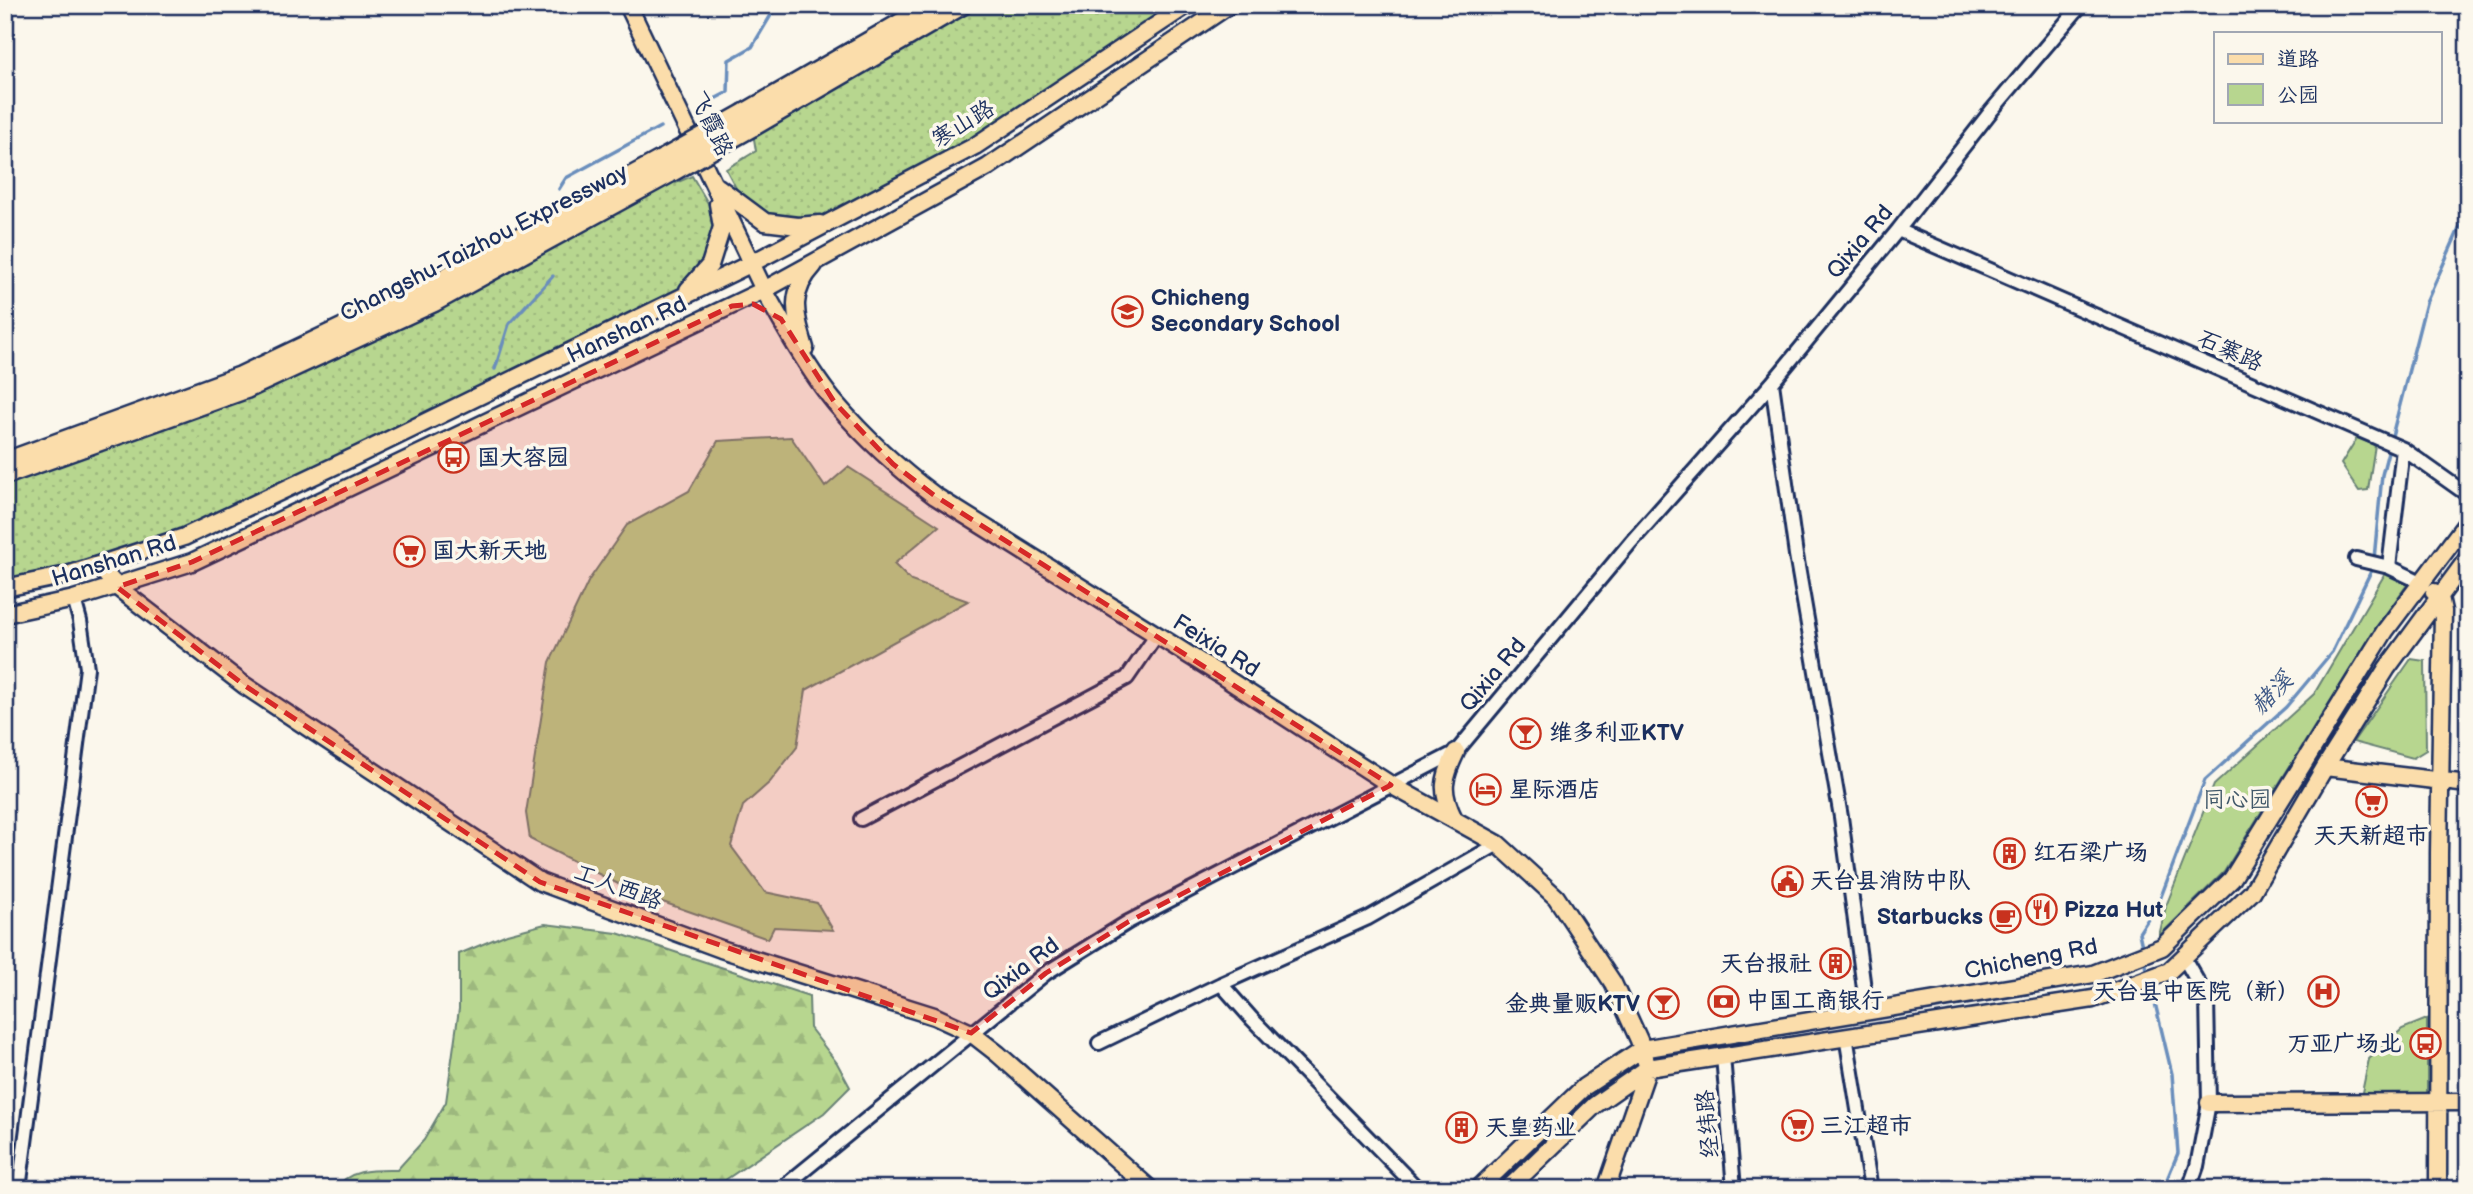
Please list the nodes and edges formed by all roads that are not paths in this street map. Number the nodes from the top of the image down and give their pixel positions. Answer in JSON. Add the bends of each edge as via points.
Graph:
{"nodes":[{"id":1,"x":628,"y":5,"type":"edge"},
{"id":2,"x":932,"y":5,"type":"edge"},
{"id":3,"x":962,"y":5,"type":"edge"},
{"id":4,"x":1187,"y":5,"type":"edge"},
{"id":5,"x":1229,"y":5,"type":"edge"},
{"id":6,"x":2081,"y":5,"type":"edge"},
{"id":7,"x":748,"y":120,"type":"junction"},
{"id":8,"x":666,"y":166,"type":"junction"},
{"id":9,"x":715,"y":184,"type":"junction"},
{"id":10,"x":830,"y":223,"type":"junction"},
{"id":11,"x":1898,"y":230,"type":"junction"},
{"id":12,"x":817,"y":261,"type":"junction"},
{"id":13,"x":752,"y":263,"type":"junction"},
{"id":14,"x":764,"y":290,"type":"junction"},
{"id":15,"x":682,"y":297,"type":"junction"},
{"id":16,"x":732,"y":306,"type":"junction"},
{"id":17,"x":781,"y":319,"type":"junction"},
{"id":18,"x":809,"y":364,"type":"junction"},
{"id":19,"x":1772,"y":383,"type":"junction"},
{"id":20,"x":2403,"y":449,"type":"junction"},
{"id":21,"x":5,"y":461,"type":"edge"},
{"id":22,"x":5,"y":475,"type":"edge"},
{"id":23,"x":2468,"y":495,"type":"edge"},
{"id":24,"x":2468,"y":521,"type":"edge"},
{"id":25,"x":2468,"y":558,"type":"edge"},
{"id":26,"x":2356,"y":559,"type":"dead end"},
{"id":27,"x":99,"y":565,"type":"junction"},
{"id":28,"x":2389,"y":567,"type":"junction"},
{"id":29,"x":2421,"y":582,"type":"junction"},
{"id":30,"x":117,"y":587,"type":"junction"},
{"id":31,"x":5,"y":588,"type":"edge"},
{"id":32,"x":2440,"y":597,"type":"junction"},
{"id":33,"x":74,"y":599,"type":"junction"},
{"id":34,"x":5,"y":614,"type":"edge"},
{"id":35,"x":1156,"y":636,"type":"junction"},
{"id":36,"x":1456,"y":752,"type":"junction"},
{"id":37,"x":2325,"y":767,"type":"junction"},
{"id":38,"x":2440,"y":781,"type":"junction"},
{"id":39,"x":2468,"y":784,"type":"edge"},
{"id":40,"x":1391,"y":785,"type":"junction"},
{"id":41,"x":861,"y":818,"type":"dead end"},
{"id":42,"x":1454,"y":819,"type":"junction"},
{"id":43,"x":1498,"y":844,"type":"junction"},
{"id":44,"x":2184,"y":958,"type":"junction"},
{"id":45,"x":1221,"y":984,"type":"junction"},
{"id":46,"x":1941,"y":999,"type":"junction"},
{"id":47,"x":1867,"y":1011,"type":"junction"},
{"id":48,"x":1945,"y":1021,"type":"junction"},
{"id":49,"x":971,"y":1034,"type":"junction"},
{"id":50,"x":1846,"y":1036,"type":"junction"},
{"id":51,"x":1099,"y":1043,"type":"dead end"},
{"id":52,"x":1642,"y":1049,"type":"junction"},
{"id":53,"x":1723,"y":1056,"type":"junction"},
{"id":54,"x":1648,"y":1068,"type":"junction"},
{"id":55,"x":2208,"y":1102,"type":"junction"},
{"id":56,"x":2438,"y":1102,"type":"junction"},
{"id":57,"x":2468,"y":1102,"type":"edge"},
{"id":58,"x":1497,"y":1171,"type":"junction"},
{"id":59,"x":1509,"y":1188,"type":"edge"},
{"id":60,"x":19,"y":1189,"type":"edge"},
{"id":61,"x":781,"y":1189,"type":"edge"},
{"id":62,"x":1150,"y":1189,"type":"edge"},
{"id":63,"x":1418,"y":1189,"type":"edge"},
{"id":64,"x":1478,"y":1189,"type":"edge"},
{"id":65,"x":1606,"y":1189,"type":"edge"},
{"id":66,"x":1734,"y":1189,"type":"edge"},
{"id":67,"x":1871,"y":1189,"type":"edge"},
{"id":68,"x":2189,"y":1189,"type":"edge"},
{"id":69,"x":2438,"y":1189,"type":"edge"}],
"edges":[{"from":1,"to":9,"type":"main road","name":"飞霞路"},
{"from":2,"to":7,"type":"highway","name":"Changshu-Taizhou Expressway"},
{"from":3,"to":7,"type":"highway","name":"Changshu-Taizhou Expressway"},
{"from":4,"to":10,"type":"main road","name":"寒山路","via":[[975,146]]},
{"from":5,"to":12,"type":"main road","name":"Hanshan Rd","via":[[988,167]]},
{"from":6,"to":11,"type":"street","name":"Qixia Rd"},
{"from":7,"to":8,"type":"highway","name":"Changshu-Taizhou Expressway","bridge":true},
{"from":8,"to":21,"type":"highway","name":"Changshu-Taizhou Expressway","via":[[241,376]]},
{"from":8,"to":22,"type":"highway","name":"Changshu-Taizhou Expressway","via":[[434,302],[246,389]]},
{"from":9,"to":10,"type":"main road","via":[[765,222]]},
{"from":9,"to":13,"type":"main road","name":"飞霞路"},
{"from":9,"to":15,"type":"main road","via":[[722,227],[710,265]]},
{"from":10,"to":13,"type":"main road","name":"寒山路"},
{"from":11,"to":19,"type":"street","name":"Qixia Rd"},
{"from":11,"to":20,"type":"street","name":"石寨路"},
{"from":12,"to":14,"type":"main road","name":"Hanshan Rd"},
{"from":12,"to":18,"type":"main road","via":[[796,294],[797,321]]},
{"from":13,"to":14,"type":"main road","name":"Feixia Rd"},
{"from":13,"to":15,"type":"main road","name":"Hanshan Rd"},
{"from":14,"to":16,"type":"main road","name":"Hanshan Rd"},
{"from":14,"to":17,"type":"main road","name":"Feixia Rd"},
{"from":15,"to":27,"type":"main road","name":"Hanshan Rd","via":[[184,537]]},
{"from":16,"to":17,"type":"main road","via":[[752,304]]},
{"from":16,"to":30,"type":"main road","name":"Hanshan Rd","via":[[192,562]]},
{"from":17,"to":18,"type":"main road","name":"Feixia Rd"},
{"from":18,"to":35,"type":"main road","name":"Feixia Rd","via":[[835,403],[893,464],[935,496]]},
{"from":19,"to":36,"type":"street","name":"Qixia Rd","via":[[1631,542]]},
{"from":19,"to":47,"type":"street"},
{"from":20,"to":23,"type":"street","name":"石寨路"},
{"from":20,"to":28,"type":"street"},
{"from":24,"to":29,"type":"main road","name":"Chicheng Rd"},
{"from":25,"to":32,"type":"main road","name":"Chicheng Rd"},
{"from":26,"to":28,"type":"street"},
{"from":27,"to":30,"type":"main road","name":"工人西路"},
{"from":27,"to":31,"type":"main road","name":"Hanshan Rd"},
{"from":28,"to":29,"type":"street"},
{"from":29,"to":32,"type":"main road"},
{"from":29,"to":46,"type":"main road","name":"Chicheng Rd","via":[[2385,631],[2232,879],[2162,947],[2093,974]]},
{"from":30,"to":33,"type":"main road","name":"Hanshan Rd"},
{"from":30,"to":49,"type":"main road","name":"工人西路","via":[[244,685],[540,882],[721,949],[934,1016]]},
{"from":32,"to":37,"type":"main road","name":"Chicheng Rd","via":[[2387,668]]},
{"from":32,"to":38,"type":"main road"},
{"from":33,"to":34,"type":"main road","name":"Hanshan Rd"},
{"from":33,"to":60,"type":"street","via":[[87,668]]},
{"from":35,"to":40,"type":"main road","name":"Feixia Rd"},
{"from":35,"to":41,"type":"street","via":[[1127,678]]},
{"from":36,"to":40,"type":"street","name":"Qixia Rd"},
{"from":36,"to":42,"type":"main road","via":[[1445,775],[1444,800]]},
{"from":37,"to":38,"type":"main road"},
{"from":37,"to":44,"type":"main road","name":"Chicheng Rd","via":[[2252,892]]},
{"from":38,"to":39,"type":"main road"},
{"from":38,"to":56,"type":"main road"},
{"from":40,"to":42,"type":"main road","name":"Feixia Rd"},
{"from":40,"to":49,"type":"street","name":"Qixia Rd","via":[[1128,922],[1046,973]]},
{"from":42,"to":43,"type":"main road","name":"Feixia Rd"},
{"from":43,"to":45,"type":"street","via":[[1368,918]]},
{"from":43,"to":52,"type":"main road","name":"Feixia Rd","via":[[1556,897],[1613,983]]},
{"from":44,"to":48,"type":"main road","name":"Chicheng Rd","via":[[2169,971],[2093,999]]},
{"from":44,"to":55,"type":"street","via":[[2207,998]]},
{"from":45,"to":51,"type":"street"},
{"from":45,"to":63,"type":"street"},
{"from":46,"to":47,"type":"main road","name":"Chicheng Rd"},
{"from":46,"to":48,"type":"main road"},
{"from":47,"to":52,"type":"main road","name":"Chicheng Rd"},
{"from":48,"to":50,"type":"main road","name":"Chicheng Rd"},
{"from":49,"to":61,"type":"street","name":"Qixia Rd"},
{"from":49,"to":62,"type":"main road","name":"工人西路"},
{"from":50,"to":53,"type":"main road","name":"Chicheng Rd"},
{"from":50,"to":67,"type":"street"},
{"from":52,"to":54,"type":"main road","name":"Feixia Rd"},
{"from":52,"to":58,"type":"main road","name":"Chicheng Rd","via":[[1584,1087]]},
{"from":53,"to":54,"type":"main road","name":"Chicheng Rd"},
{"from":53,"to":66,"type":"street","name":"经纬路"},
{"from":54,"to":59,"type":"main road","name":"Chicheng Rd","via":[[1595,1105]]},
{"from":54,"to":65,"type":"main road"},
{"from":55,"to":56,"type":"main road"},
{"from":55,"to":68,"type":"street"},
{"from":56,"to":57,"type":"main road"},
{"from":56,"to":69,"type":"main road"},
{"from":58,"to":59,"type":"main road"},
{"from":58,"to":64,"type":"main road","name":"Chicheng Rd"}]}
